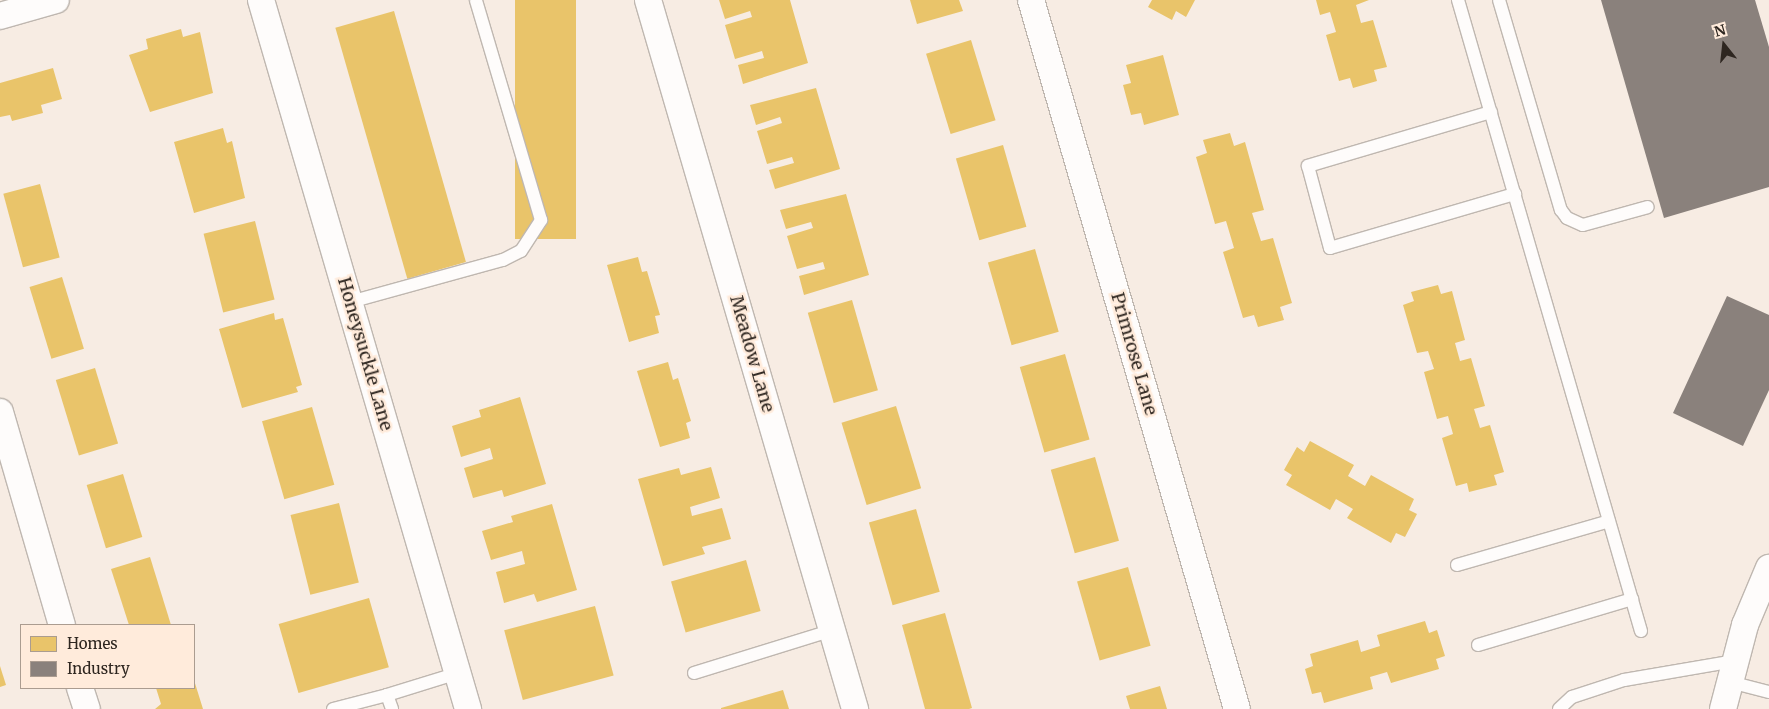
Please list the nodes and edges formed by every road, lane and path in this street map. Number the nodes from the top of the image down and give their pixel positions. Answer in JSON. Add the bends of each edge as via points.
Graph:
{"nodes":[{"id":1,"x":56,"y":0,"type":"edge"},
{"id":2,"x":261,"y":0,"type":"edge"},
{"id":3,"x":476,"y":0,"type":"edge"},
{"id":4,"x":648,"y":0,"type":"edge"},
{"id":5,"x":1031,"y":0,"type":"edge"},
{"id":6,"x":1458,"y":0,"type":"edge"},
{"id":7,"x":1499,"y":0,"type":"edge"},
{"id":8,"x":0,"y":16,"type":"edge"},
{"id":9,"x":1490,"y":112,"type":"junction"},
{"id":10,"x":1515,"y":194,"type":"junction"},
{"id":11,"x":1648,"y":207,"type":"dead end"},
{"id":12,"x":350,"y":302,"type":"junction"},
{"id":13,"x":0,"y":412,"type":"edge"},
{"id":14,"x":1609,"y":521,"type":"junction"},
{"id":15,"x":1457,"y":565,"type":"dead end"},
{"id":16,"x":1769,"y":568,"type":"edge"},
{"id":17,"x":1632,"y":600,"type":"junction"},
{"id":18,"x":62,"y":624,"type":"edge"},
{"id":19,"x":832,"y":630,"type":"junction"},
{"id":20,"x":1641,"y":631,"type":"dead end"},
{"id":21,"x":1478,"y":645,"type":"dead end"},
{"id":22,"x":694,"y":672,"type":"dead end"},
{"id":23,"x":1732,"y":672,"type":"junction"},
{"id":24,"x":458,"y":673,"type":"junction"},
{"id":25,"x":80,"y":689,"type":"edge"},
{"id":26,"x":1769,"y":692,"type":"edge"},
{"id":27,"x":387,"y":695,"type":"junction"},
{"id":28,"x":87,"y":709,"type":"edge"},
{"id":29,"x":333,"y":709,"type":"edge"},
{"id":30,"x":392,"y":709,"type":"edge"},
{"id":31,"x":468,"y":709,"type":"edge"},
{"id":32,"x":855,"y":709,"type":"edge"},
{"id":33,"x":1237,"y":709,"type":"edge"},
{"id":34,"x":1559,"y":709,"type":"edge"},
{"id":35,"x":1723,"y":709,"type":"edge"}],
"edges":[{"from":1,"to":8,"type":"street"},
{"from":2,"to":12,"type":"street","name":"Honeysuckle Lane"},
{"from":3,"to":12,"type":"lane","via":[[541,220],[521,251],[503,260]]},
{"from":4,"to":19,"type":"street","name":"Meadow Lane"},
{"from":5,"to":33,"type":"street","name":"Primrose Lane"},
{"from":6,"to":9,"type":"lane"},
{"from":7,"to":11,"type":"lane","via":[[1561,210],[1567,218],[1584,225]]},
{"from":9,"to":10,"type":"lane"},
{"from":9,"to":10,"type":"lane","via":[[1308,166],[1330,248]]},
{"from":10,"to":14,"type":"lane"},
{"from":12,"to":24,"type":"street","name":"Honeysuckle Lane"},
{"from":13,"to":18,"type":"street"},
{"from":14,"to":15,"type":"lane"},
{"from":14,"to":17,"type":"lane"},
{"from":16,"to":23,"type":"street"},
{"from":17,"to":20,"type":"lane"},
{"from":17,"to":21,"type":"lane"},
{"from":19,"to":22,"type":"lane"},
{"from":19,"to":32,"type":"street","name":"Meadow Lane"},
{"from":23,"to":26,"type":"lane"},
{"from":23,"to":34,"type":"lane","via":[[1624,680],[1572,697]]},
{"from":23,"to":35,"type":"street"},
{"from":24,"to":27,"type":"lane"},
{"from":24,"to":31,"type":"street","name":"Honeysuckle Lane"},
{"from":25,"to":28,"type":"street"},
{"from":27,"to":29,"type":"lane"},
{"from":27,"to":30,"type":"lane"}]}
